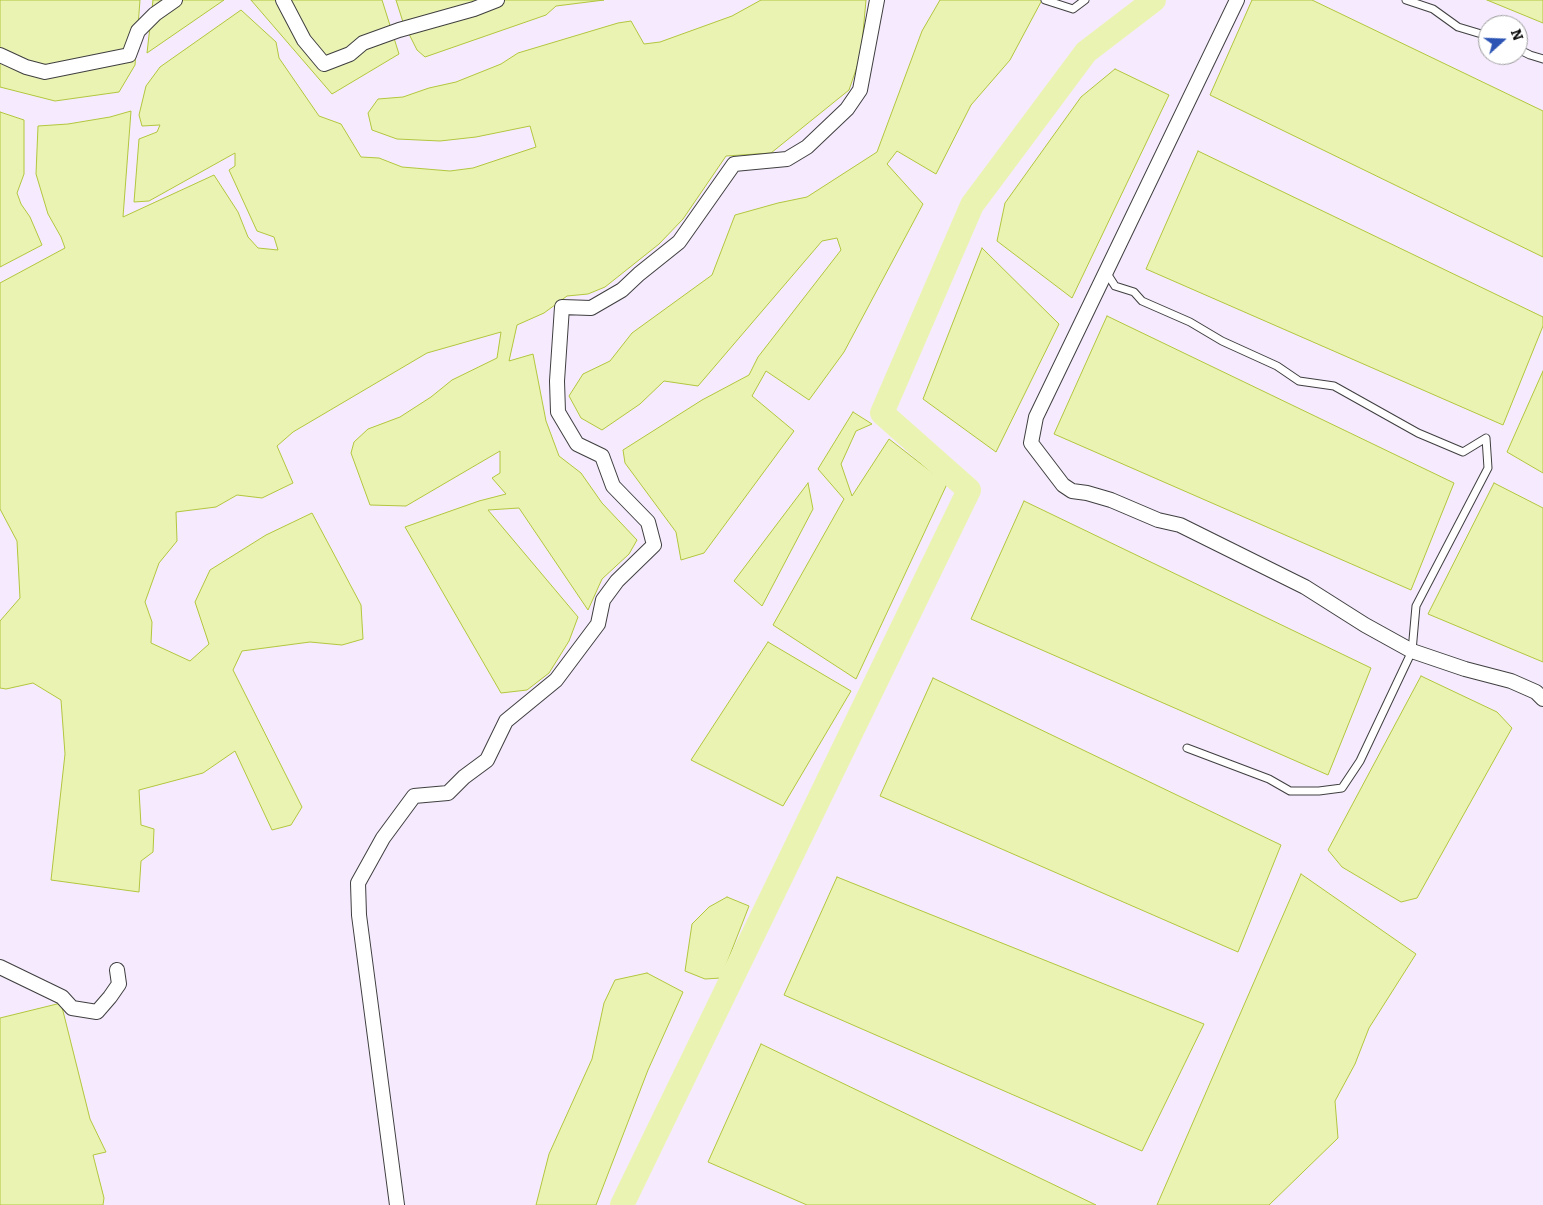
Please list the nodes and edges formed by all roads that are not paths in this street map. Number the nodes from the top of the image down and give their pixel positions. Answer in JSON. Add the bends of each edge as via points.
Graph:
{"nodes":[{"id":1,"x":175,"y":0,"type":"edge"},
{"id":2,"x":282,"y":0,"type":"edge"},
{"id":3,"x":497,"y":0,"type":"edge"},
{"id":4,"x":877,"y":0,"type":"edge"},
{"id":5,"x":1044,"y":0,"type":"edge"},
{"id":6,"x":1085,"y":0,"type":"edge"},
{"id":7,"x":1237,"y":0,"type":"edge"},
{"id":8,"x":1406,"y":0,"type":"edge"},
{"id":9,"x":1478,"y":33,"type":"edge"},
{"id":10,"x":1528,"y":53,"type":"edge"},
{"id":11,"x":0,"y":55,"type":"edge"},
{"id":12,"x":1543,"y":59,"type":"edge"},
{"id":13,"x":1106,"y":272,"type":"junction"},
{"id":14,"x":1412,"y":651,"type":"junction"},
{"id":15,"x":1543,"y":699,"type":"edge"},
{"id":16,"x":1186,"y":748,"type":"dead end"},
{"id":17,"x":0,"y":967,"type":"edge"},
{"id":18,"x":117,"y":970,"type":"dead end"},
{"id":19,"x":397,"y":1205,"type":"edge"}],
"edges":[{"from":1,"to":11,"type":"street","via":[[138,31],[129,55],[45,72]]},
{"from":2,"to":3,"type":"street","via":[[304,40],[324,64],[350,54],[362,43]]},
{"from":4,"to":19,"type":"street","via":[[860,90],[847,108],[807,146],[787,159],[734,164],[679,242],[622,290],[591,308],[562,307],[558,412],[577,444],[602,456],[613,486],[648,522],[654,546],[617,581],[603,600],[598,624],[556,680],[506,721],[487,760],[448,793],[414,796],[382,838],[358,883],[359,915]]},
{"from":5,"to":6,"type":"lane","via":[[1073,9]]},
{"from":7,"to":13,"type":"street"},
{"from":8,"to":9,"type":"lane","via":[[1433,9],[1458,27]]},
{"from":10,"to":12,"type":"lane"},
{"from":13,"to":14,"type":"street","via":[[1036,417],[1031,443],[1063,485],[1072,491],[1111,500],[1158,520],[1180,525],[1305,588]]},
{"from":13,"to":14,"type":"lane","via":[[1115,286],[1134,292],[1142,301],[1277,366],[1299,381],[1334,386],[1418,434],[1463,452],[1486,438],[1488,468],[1416,606]]},
{"from":14,"to":15,"type":"street","via":[[1511,681],[1536,692]]},
{"from":14,"to":16,"type":"lane","via":[[1360,762],[1342,788],[1290,791],[1269,779]]},
{"from":17,"to":18,"type":"street","via":[[62,997],[72,1008],[97,1012],[119,984]]}]}
